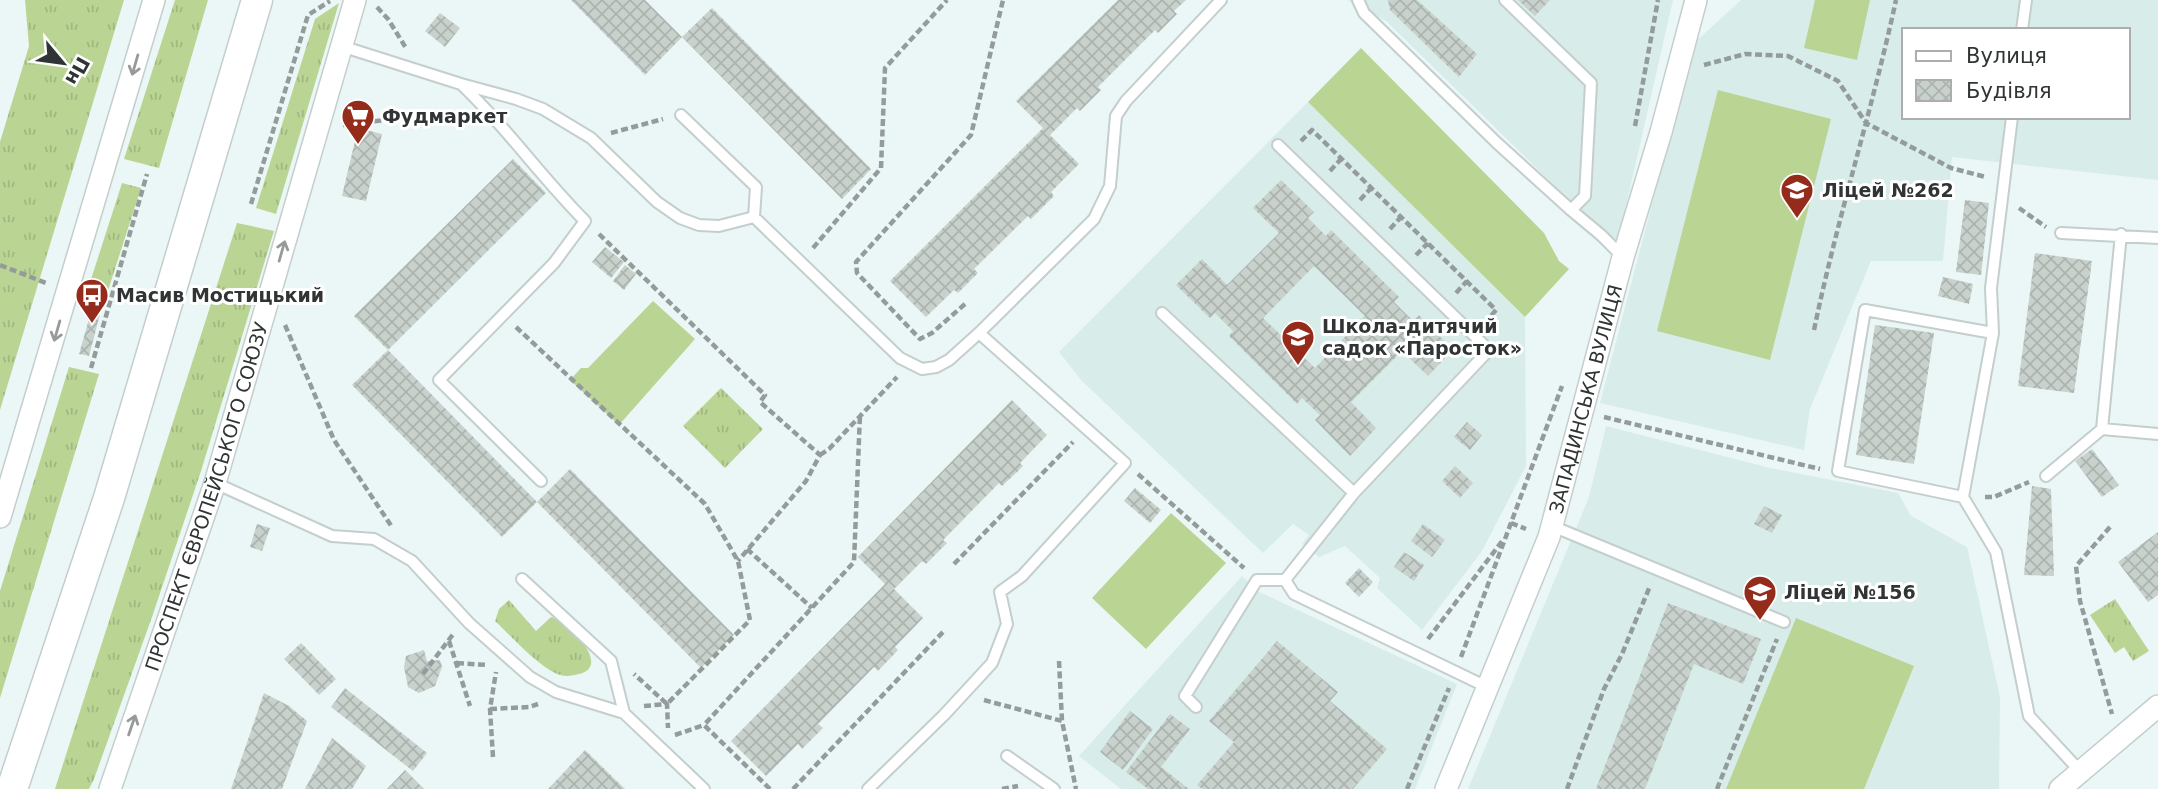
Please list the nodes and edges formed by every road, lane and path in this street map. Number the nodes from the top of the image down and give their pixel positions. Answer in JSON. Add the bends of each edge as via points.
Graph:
{"nodes":[{"id":1,"x":154,"y":0,"type":"edge"},
{"id":2,"x":257,"y":0,"type":"edge"},
{"id":3,"x":331,"y":0,"type":"edge"},
{"id":4,"x":355,"y":0,"type":"edge"},
{"id":5,"x":947,"y":0,"type":"edge"},
{"id":6,"x":1003,"y":0,"type":"edge"},
{"id":7,"x":1221,"y":0,"type":"edge"},
{"id":8,"x":1358,"y":0,"type":"edge"},
{"id":9,"x":1505,"y":0,"type":"edge"},
{"id":10,"x":1658,"y":0,"type":"edge"},
{"id":11,"x":1896,"y":0,"type":"edge"},
{"id":12,"x":2026,"y":0,"type":"edge"},
{"id":13,"x":1698,"y":3,"type":"edge"},
{"id":14,"x":376,"y":6,"type":"dead end"},
{"id":15,"x":2022,"y":28,"type":"edge"},
{"id":16,"x":341,"y":46,"type":"junction"},
{"id":17,"x":423,"y":72,"type":"junction"},
{"id":18,"x":1676,"y":72,"type":"junction"},
{"id":19,"x":461,"y":84,"type":"junction"},
{"id":20,"x":681,"y":115,"type":"joint"},
{"id":21,"x":419,"y":116,"type":"dead end"},
{"id":22,"x":2012,"y":119,"type":"edge"},
{"id":23,"x":1866,"y":123,"type":"junction"},
{"id":24,"x":342,"y":125,"type":"dead end"},
{"id":25,"x":1312,"y":130,"type":"dead end"},
{"id":26,"x":1633,"y":136,"type":"dead end"},
{"id":27,"x":591,"y":138,"type":"junction"},
{"id":28,"x":1278,"y":145,"type":"dead end"},
{"id":29,"x":147,"y":174,"type":"dead end"},
{"id":30,"x":1994,"y":179,"type":"dead end"},
{"id":31,"x":251,"y":204,"type":"dead end"},
{"id":32,"x":1571,"y":210,"type":"junction"},
{"id":33,"x":754,"y":217,"type":"junction"},
{"id":34,"x":585,"y":221,"type":"junction"},
{"id":35,"x":2061,"y":233,"type":"dead end"},
{"id":36,"x":2121,"y":234,"type":"junction"},
{"id":37,"x":2158,"y":238,"type":"edge"},
{"id":38,"x":1623,"y":257,"type":"junction"},
{"id":39,"x":801,"y":262,"type":"junction"},
{"id":40,"x":0,"y":265,"type":"edge"},
{"id":41,"x":47,"y":284,"type":"dead end"},
{"id":42,"x":965,"y":304,"type":"dead end"},
{"id":43,"x":1496,"y":310,"type":"dead end"},
{"id":44,"x":1162,"y":313,"type":"dead end"},
{"id":45,"x":502,"y":315,"type":"junction"},
{"id":46,"x":284,"y":321,"type":"dead end"},
{"id":47,"x":1814,"y":330,"type":"dead end"},
{"id":48,"x":1993,"y":332,"type":"junction"},
{"id":49,"x":979,"y":333,"type":"junction"},
{"id":50,"x":910,"y":363,"type":"junction"},
{"id":51,"x":91,"y":368,"type":"dead end"},
{"id":52,"x":898,"y":376,"type":"junction"},
{"id":53,"x":906,"y":382,"type":"dead end"},
{"id":54,"x":1562,"y":386,"type":"dead end"},
{"id":55,"x":1581,"y":412,"type":"junction"},
{"id":56,"x":860,"y":414,"type":"junction"},
{"id":57,"x":2102,"y":429,"type":"junction"},
{"id":58,"x":2158,"y":435,"type":"edge"},
{"id":59,"x":1077,"y":437,"type":"dead end"},
{"id":60,"x":820,"y":455,"type":"junction"},
{"id":61,"x":1125,"y":463,"type":"junction"},
{"id":62,"x":1820,"y":469,"type":"dead end"},
{"id":63,"x":2046,"y":476,"type":"joint"},
{"id":64,"x":541,"y":481,"type":"dead end"},
{"id":65,"x":215,"y":483,"type":"junction"},
{"id":66,"x":1354,"y":493,"type":"junction"},
{"id":67,"x":1963,"y":497,"type":"junction"},
{"id":68,"x":1994,"y":497,"type":"dead end"},
{"id":69,"x":0,"y":517,"type":"edge"},
{"id":70,"x":1552,"y":526,"type":"junction"},
{"id":71,"x":2110,"y":527,"type":"dead end"},
{"id":72,"x":1506,"y":536,"type":"junction"},
{"id":73,"x":747,"y":549,"type":"junction"},
{"id":74,"x":1225,"y":552,"type":"dead end"},
{"id":75,"x":412,"y":561,"type":"junction"},
{"id":76,"x":737,"y":561,"type":"junction"},
{"id":77,"x":954,"y":564,"type":"dead end"},
{"id":78,"x":1658,"y":569,"type":"junction"},
{"id":79,"x":522,"y":579,"type":"dead end"},
{"id":80,"x":1285,"y":580,"type":"junction"},
{"id":81,"x":812,"y":608,"type":"junction"},
{"id":82,"x":1784,"y":622,"type":"joint"},
{"id":83,"x":468,"y":623,"type":"junction"},
{"id":84,"x":943,"y":632,"type":"dead end"},
{"id":85,"x":449,"y":640,"type":"junction"},
{"id":86,"x":1417,"y":654,"type":"junction"},
{"id":87,"x":611,"y":661,"type":"junction"},
{"id":88,"x":1059,"y":661,"type":"dead end"},
{"id":89,"x":457,"y":663,"type":"junction"},
{"id":90,"x":497,"y":666,"type":"junction"},
{"id":91,"x":504,"y":667,"type":"dead end"},
{"id":92,"x":1455,"y":673,"type":"junction"},
{"id":93,"x":423,"y":674,"type":"dead end"},
{"id":94,"x":1487,"y":687,"type":"junction"},
{"id":95,"x":963,"y":694,"type":"junction"},
{"id":96,"x":534,"y":699,"type":"dead end"},
{"id":97,"x":470,"y":705,"type":"dead end"},
{"id":98,"x":2158,"y":706,"type":"edge"},
{"id":99,"x":1196,"y":707,"type":"dead end"},
{"id":100,"x":490,"y":709,"type":"junction"},
{"id":101,"x":624,"y":713,"type":"junction"},
{"id":102,"x":2113,"y":719,"type":"dead end"},
{"id":103,"x":1062,"y":721,"type":"junction"},
{"id":104,"x":704,"y":725,"type":"junction"},
{"id":105,"x":669,"y":737,"type":"dead end"},
{"id":106,"x":1007,"y":756,"type":"dead end"},
{"id":107,"x":493,"y":757,"type":"dead end"},
{"id":108,"x":2080,"y":771,"type":"junction"},
{"id":109,"x":12,"y":789,"type":"edge"},
{"id":110,"x":110,"y":789,"type":"edge"},
{"id":111,"x":704,"y":789,"type":"edge"},
{"id":112,"x":769,"y":789,"type":"edge"},
{"id":113,"x":793,"y":789,"type":"edge"},
{"id":114,"x":868,"y":789,"type":"edge"},
{"id":115,"x":1054,"y":789,"type":"edge"},
{"id":116,"x":1076,"y":789,"type":"edge"},
{"id":117,"x":1407,"y":789,"type":"edge"},
{"id":118,"x":1446,"y":789,"type":"edge"},
{"id":119,"x":1567,"y":789,"type":"edge"},
{"id":120,"x":1717,"y":789,"type":"edge"},
{"id":121,"x":2060,"y":789,"type":"edge"}],
"edges":[{"from":1,"to":69,"type":"street","one_way":true},
{"from":2,"to":109,"type":"main road","via":[[110,498]]},
{"from":3,"to":31,"type":"path","via":[[308,15]]},
{"from":4,"to":16,"type":"street","name":"ПРОСПЕКТ ЄВРОПЕЙСЬКОГО СОЮЗУ"},
{"from":5,"to":39,"type":"path","via":[[885,68],[881,168]]},
{"from":6,"to":42,"type":"path","via":[[971,135],[856,261],[857,273],[920,340]]},
{"from":7,"to":49,"type":"lane","via":[[1116,117],[1110,186],[1094,219]]},
{"from":8,"to":32,"type":"lane","via":[[1364,13]]},
{"from":9,"to":32,"type":"lane","via":[[1591,83],[1585,196]]},
{"from":10,"to":26,"type":"path"},
{"from":11,"to":23,"type":"path"},
{"from":12,"to":15,"type":"lane"},
{"from":13,"to":18,"type":"street","name":"ЗАПАДИНСЬКА ВУЛИЦЯ"},
{"from":14,"to":17,"type":"path"},
{"from":16,"to":17,"type":"lane"},
{"from":65,"to":16,"type":"street","name":"ПРОСПЕКТ ЄВРОПЕЙСЬКОГО СОЮЗУ","one_way":true},
{"from":17,"to":19,"type":"lane"},
{"from":18,"to":23,"type":"path","via":[[1745,54],[1788,56],[1838,80]]},
{"from":18,"to":38,"type":"street","name":"ЗАПАДИНСЬКА ВУЛИЦЯ"},
{"from":19,"to":27,"type":"lane","via":[[543,109]]},
{"from":19,"to":34,"type":"lane"},
{"from":20,"to":27,"type":"path"},
{"from":20,"to":33,"type":"lane","via":[[756,187]]},
{"from":21,"to":24,"type":"path"},
{"from":22,"to":48,"type":"lane","via":[[1991,288]]},
{"from":23,"to":30,"type":"path","via":[[1951,168]]},
{"from":23,"to":47,"type":"path"},
{"from":25,"to":43,"type":"path"},
{"from":27,"to":33,"type":"lane","via":[[680,218],[719,226]]},
{"from":28,"to":66,"type":"lane","via":[[1489,350]]},
{"from":29,"to":51,"type":"path"},
{"from":32,"to":38,"type":"lane"},
{"from":33,"to":39,"type":"lane"},
{"from":34,"to":45,"type":"lane","via":[[554,263]]},
{"from":34,"to":60,"type":"path","via":[[765,396],[760,402]]},
{"from":35,"to":36,"type":"lane"},
{"from":36,"to":37,"type":"lane"},
{"from":36,"to":57,"type":"lane"},
{"from":38,"to":55,"type":"street","name":"ЗАПАДИНСЬКА ВУЛИЦЯ"},
{"from":39,"to":50,"type":"lane"},
{"from":40,"to":41,"type":"path"},
{"from":44,"to":66,"type":"lane"},
{"from":45,"to":64,"type":"lane","via":[[439,380]]},
{"from":45,"to":76,"type":"path","via":[[705,504]]},
{"from":46,"to":75,"type":"path","via":[[334,440]]},
{"from":48,"to":67,"type":"lane"},
{"from":48,"to":67,"type":"lane","via":[[1865,310],[1838,471]]},
{"from":49,"to":50,"type":"lane","via":[[936,368],[922,369]]},
{"from":49,"to":61,"type":"lane"},
{"from":50,"to":52,"type":"path"},
{"from":52,"to":53,"type":"path"},
{"from":52,"to":56,"type":"path"},
{"from":54,"to":72,"type":"path"},
{"from":55,"to":62,"type":"path"},
{"from":55,"to":70,"type":"street","name":"ЗАПАДИНСЬКА ВУЛИЦЯ"},
{"from":56,"to":60,"type":"path"},
{"from":56,"to":81,"type":"path","via":[[854,562]]},
{"from":57,"to":58,"type":"lane"},
{"from":57,"to":63,"type":"lane"},
{"from":59,"to":77,"type":"path"},
{"from":60,"to":73,"type":"path","via":[[806,481]]},
{"from":61,"to":74,"type":"path"},
{"from":61,"to":95,"type":"lane","via":[[1022,576],[1000,592],[1007,624],[992,663]]},
{"from":63,"to":68,"type":"path"},
{"from":65,"to":75,"type":"lane","via":[[332,536],[374,539]]},
{"from":110,"to":65,"type":"street","name":"ПРОСПЕКТ ЄВРОПЕЙСЬКОГО СОЮЗУ","one_way":true},
{"from":66,"to":80,"type":"lane"},
{"from":67,"to":108,"type":"lane","via":[[1996,552],[2029,716]]},
{"from":70,"to":78,"type":"lane"},
{"from":70,"to":94,"type":"street","name":"ЗАПАДИНСЬКА ВУЛИЦЯ"},
{"from":71,"to":102,"type":"path","via":[[2076,566],[2080,601]]},
{"from":72,"to":86,"type":"path"},
{"from":72,"to":92,"type":"path"},
{"from":73,"to":76,"type":"path"},
{"from":73,"to":81,"type":"path"},
{"from":75,"to":83,"type":"lane"},
{"from":76,"to":87,"type":"path","via":[[750,620],[667,704],[628,668]]},
{"from":78,"to":82,"type":"lane"},
{"from":78,"to":119,"type":"path","via":[[1604,689]]},
{"from":79,"to":87,"type":"lane"},
{"from":80,"to":86,"type":"lane","via":[[1294,594]]},
{"from":80,"to":99,"type":"lane","via":[[1257,580],[1185,696]]},
{"from":81,"to":104,"type":"path"},
{"from":82,"to":120,"type":"path"},
{"from":83,"to":85,"type":"path"},
{"from":83,"to":101,"type":"lane","via":[[556,692]]},
{"from":84,"to":113,"type":"path"},
{"from":85,"to":89,"type":"path"},
{"from":85,"to":93,"type":"path"},
{"from":86,"to":92,"type":"lane"},
{"from":87,"to":101,"type":"lane"},
{"from":88,"to":103,"type":"path"},
{"from":89,"to":90,"type":"path"},
{"from":89,"to":97,"type":"path"},
{"from":90,"to":91,"type":"path"},
{"from":90,"to":100,"type":"path"},
{"from":92,"to":94,"type":"lane"},
{"from":92,"to":117,"type":"path"},
{"from":94,"to":118,"type":"street","name":"ЗАПАДИНСЬКА ВУЛИЦЯ"},
{"from":95,"to":103,"type":"path"},
{"from":95,"to":114,"type":"lane"},
{"from":96,"to":100,"type":"path","via":[[542,702]]},
{"from":98,"to":108,"type":"street"},
{"from":100,"to":107,"type":"path"},
{"from":101,"to":111,"type":"lane"},
{"from":103,"to":116,"type":"path"},
{"from":104,"to":105,"type":"path"},
{"from":104,"to":112,"type":"path"},
{"from":106,"to":115,"type":"lane"},
{"from":108,"to":121,"type":"street"}]}
